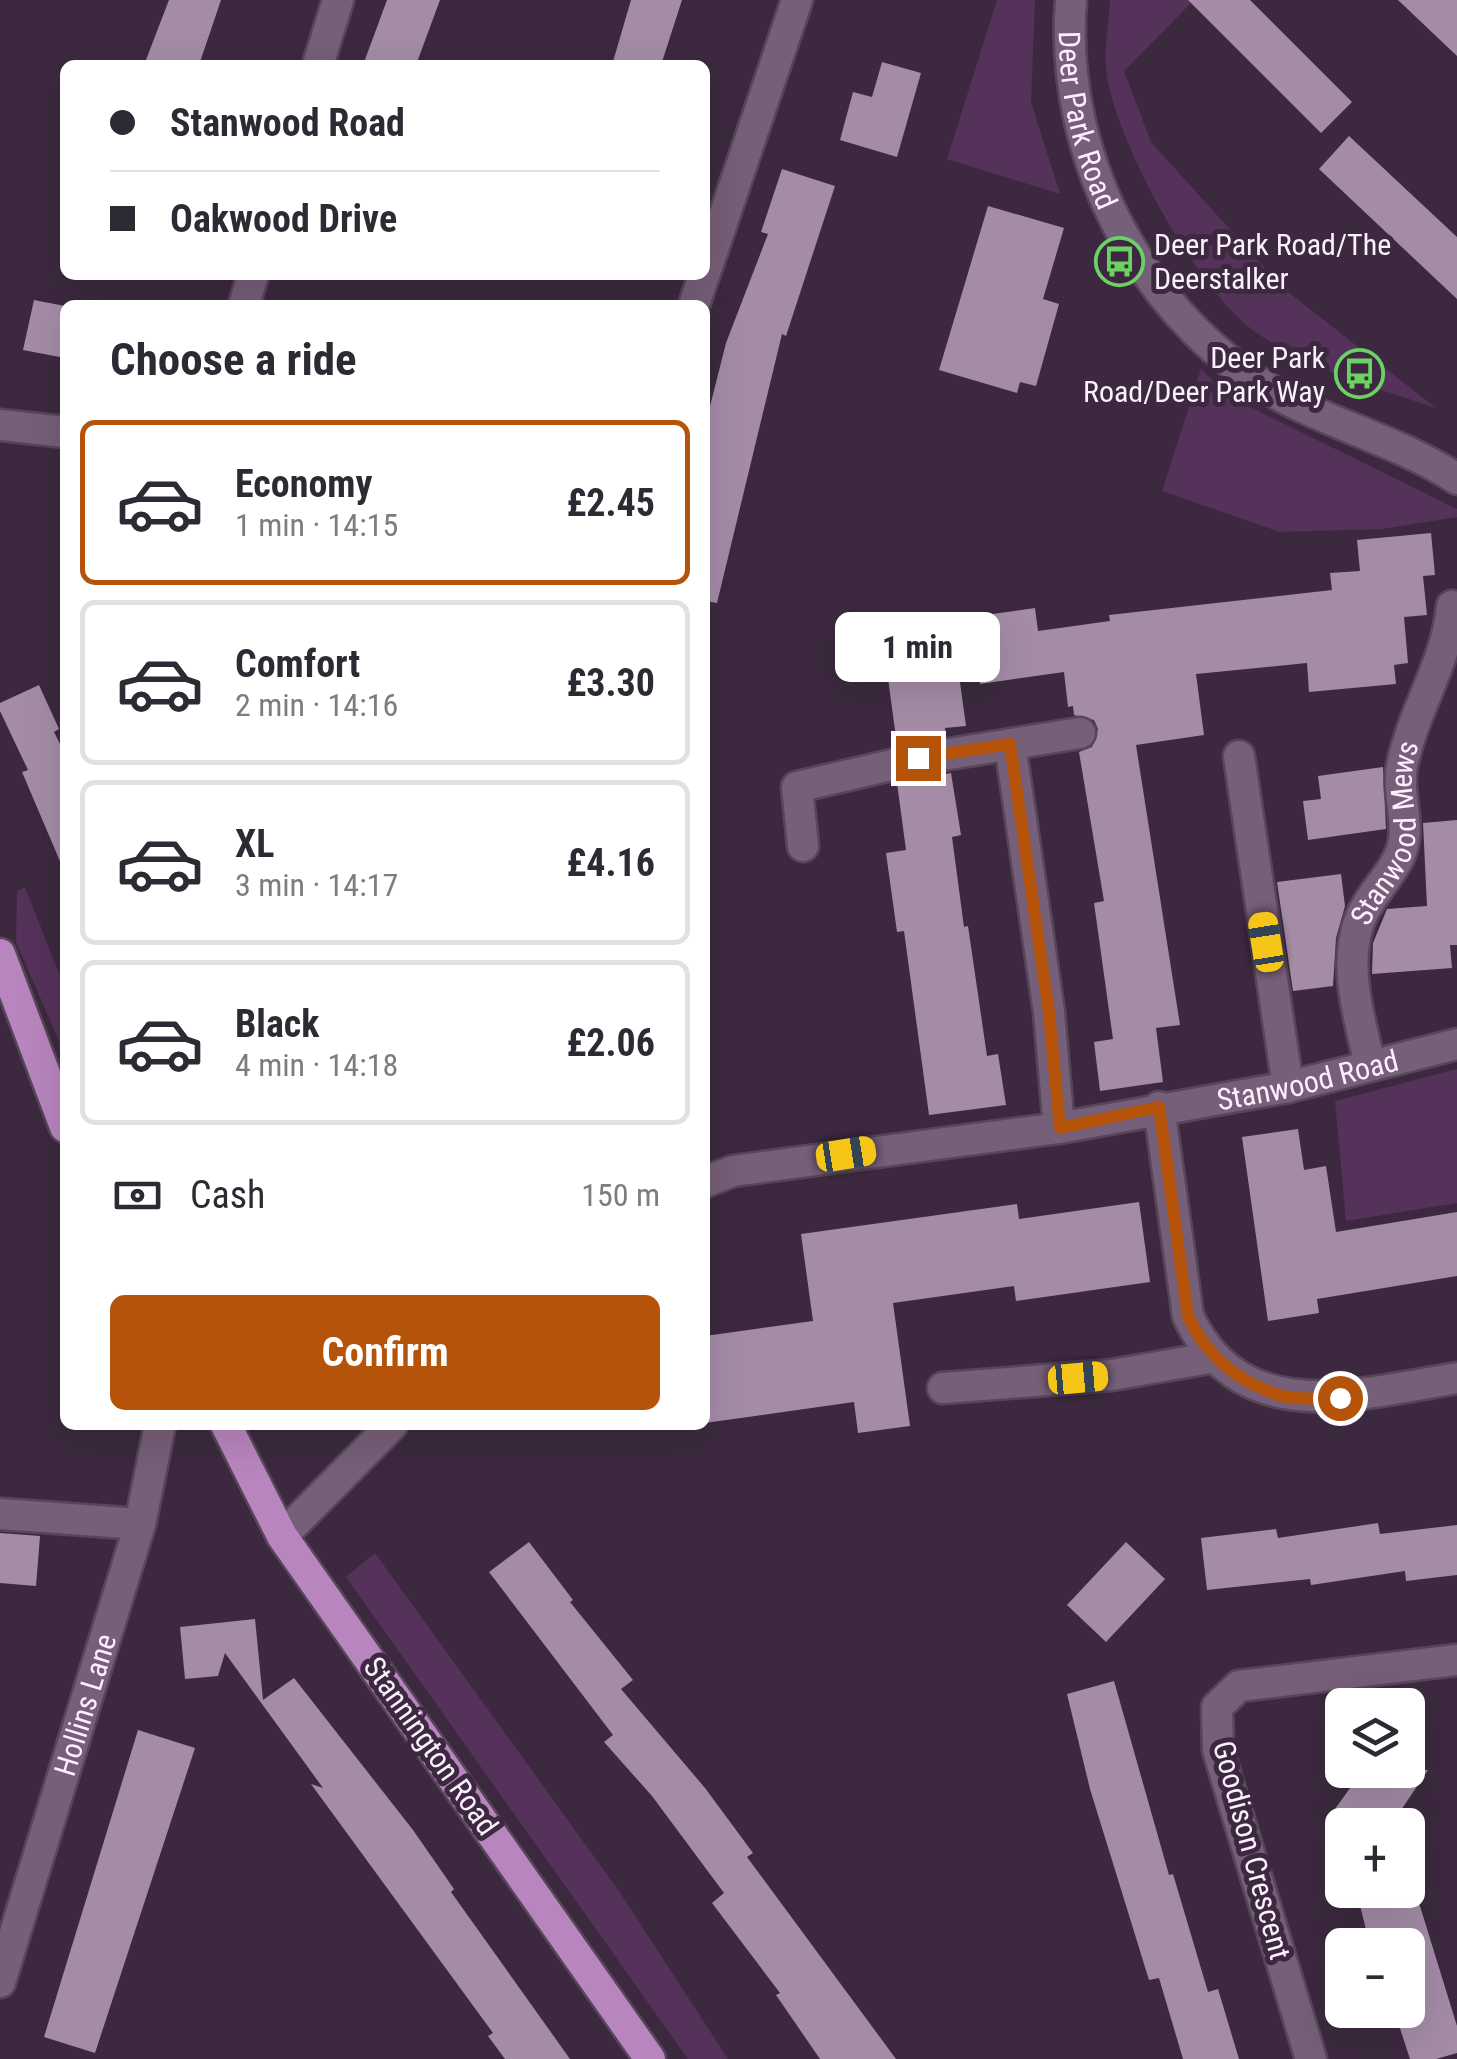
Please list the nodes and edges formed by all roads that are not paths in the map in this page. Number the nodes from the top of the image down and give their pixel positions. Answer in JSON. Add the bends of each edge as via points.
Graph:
{"nodes":[{"id":1,"x":338,"y":0,"type":"edge"},
{"id":2,"x":797,"y":0,"type":"edge"},
{"id":3,"x":1071,"y":0,"type":"edge"},
{"id":4,"x":320,"y":60,"type":"edge"},
{"id":5,"x":710,"y":259,"type":"edge"},
{"id":6,"x":0,"y":425,"type":"edge"},
{"id":7,"x":60,"y":431,"type":"edge"},
{"id":8,"x":1457,"y":480,"type":"edge"},
{"id":9,"x":1452,"y":606,"type":"dead end"},
{"id":10,"x":1080,"y":733,"type":"dead end"},
{"id":11,"x":1010,"y":744,"type":"junction"},
{"id":12,"x":1239,"y":756,"type":"dead end"},
{"id":13,"x":803,"y":846,"type":"dead end"},
{"id":14,"x":0,"y":954,"type":"edge"},
{"id":15,"x":6,"y":993,"type":"edge"},
{"id":16,"x":1457,"y":1044,"type":"edge"},
{"id":17,"x":1370,"y":1066,"type":"junction"},
{"id":18,"x":1288,"y":1087,"type":"junction"},
{"id":19,"x":1159,"y":1107,"type":"junction"},
{"id":20,"x":60,"y":1116,"type":"edge"},
{"id":21,"x":1060,"y":1128,"type":"junction"},
{"id":22,"x":710,"y":1181,"type":"edge"},
{"id":23,"x":1215,"y":1357,"type":"junction"},
{"id":24,"x":1457,"y":1378,"type":"edge"},
{"id":25,"x":943,"y":1388,"type":"dead end"},
{"id":26,"x":159,"y":1430,"type":"edge"},
{"id":27,"x":229,"y":1430,"type":"edge"},
{"id":28,"x":387,"y":1430,"type":"edge"},
{"id":29,"x":0,"y":1514,"type":"edge"},
{"id":30,"x":140,"y":1524,"type":"junction"},
{"id":31,"x":282,"y":1536,"type":"junction"},
{"id":32,"x":1457,"y":1660,"type":"edge"},
{"id":33,"x":2,"y":1965,"type":"edge"},
{"id":34,"x":650,"y":2059,"type":"edge"},
{"id":35,"x":1312,"y":2059,"type":"edge"}],
"edges":[{"from":1,"to":4,"type":"street"},
{"from":2,"to":5,"type":"street"},
{"from":3,"to":8,"type":"street","name":"Deer Park Road","via":[[1074,110],[1095,180],[1127,243],[1174,308],[1226,359],[1291,401]]},
{"from":6,"to":7,"type":"street"},
{"from":9,"to":17,"type":"street","name":"Stanwood Mews","via":[[1450,636],[1400,772],[1402,846],[1359,922],[1353,950],[1354,993]]},
{"from":10,"to":11,"type":"street"},
{"from":11,"to":13,"type":"street","via":[[797,787]]},
{"from":11,"to":21,"type":"street"},
{"from":12,"to":18,"type":"street"},
{"from":14,"to":15,"type":"main road"},
{"from":15,"to":20,"type":"main road"},
{"from":16,"to":17,"type":"street","name":"Stanwood Road"},
{"from":17,"to":18,"type":"street","name":"Stanwood Road"},
{"from":18,"to":19,"type":"street","name":"Stanwood Road"},
{"from":19,"to":21,"type":"street","name":"Stanwood Road"},
{"from":19,"to":23,"type":"street","via":[[1188,1316]]},
{"from":21,"to":22,"type":"street","name":"Stanwood Road","via":[[752,1168]]},
{"from":23,"to":24,"type":"street","via":[[1285,1397],[1340,1398]]},
{"from":23,"to":25,"type":"street","via":[[1112,1375]]},
{"from":26,"to":30,"type":"street","name":"Hollins Lane"},
{"from":27,"to":31,"type":"main road","name":"Stannington Road"},
{"from":28,"to":31,"type":"street"},
{"from":29,"to":30,"type":"street"},
{"from":30,"to":33,"type":"street","name":"Hollins Lane"},
{"from":31,"to":34,"type":"main road","name":"Stannington Road"},
{"from":32,"to":35,"type":"street","name":"Goodison Crescent","via":[[1238,1686],[1218,1707],[1218,1750]]}]}
